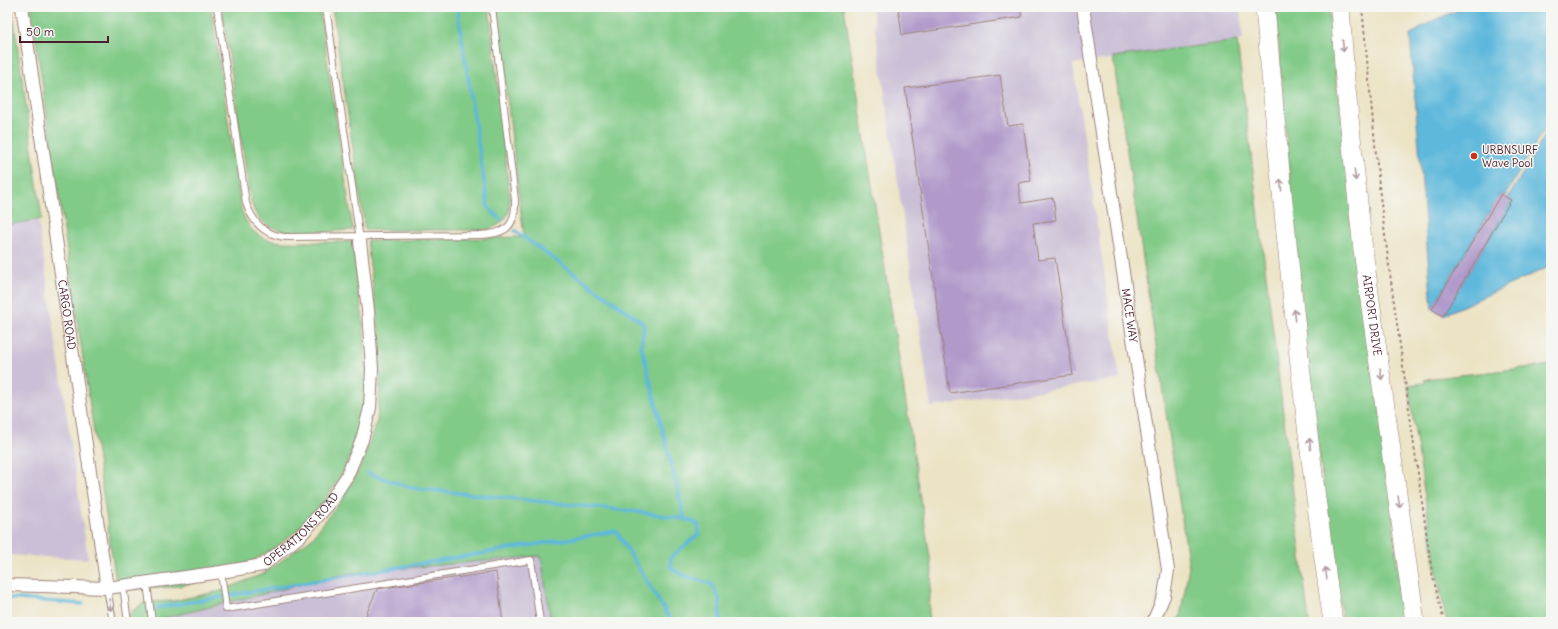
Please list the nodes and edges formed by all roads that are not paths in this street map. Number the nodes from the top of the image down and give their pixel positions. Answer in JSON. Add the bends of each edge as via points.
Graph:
{"nodes":[{"id":1,"x":22,"y":7,"type":"edge"},
{"id":2,"x":217,"y":7,"type":"edge"},
{"id":3,"x":326,"y":7,"type":"edge"},
{"id":4,"x":492,"y":7,"type":"edge"},
{"id":5,"x":1083,"y":7,"type":"edge"},
{"id":6,"x":1265,"y":7,"type":"edge"},
{"id":7,"x":1340,"y":7,"type":"edge"},
{"id":8,"x":360,"y":239,"type":"junction"},
{"id":9,"x":221,"y":572,"type":"junction"},
{"id":10,"x":147,"y":583,"type":"junction"},
{"id":11,"x":7,"y":585,"type":"edge"},
{"id":12,"x":123,"y":586,"type":"junction"},
{"id":13,"x":108,"y":588,"type":"junction"},
{"id":14,"x":113,"y":622,"type":"edge"},
{"id":15,"x":128,"y":622,"type":"edge"},
{"id":16,"x":152,"y":622,"type":"edge"},
{"id":17,"x":540,"y":622,"type":"edge"},
{"id":18,"x":1154,"y":622,"type":"edge"},
{"id":19,"x":1333,"y":622,"type":"edge"},
{"id":20,"x":1415,"y":622,"type":"edge"}],
"edges":[{"from":1,"to":13,"type":"street","name":"CARGO ROAD"},
{"from":2,"to":8,"type":"lane","via":[[246,203],[250,214],[255,222],[273,235]]},
{"from":3,"to":8,"type":"lane"},
{"from":4,"to":8,"type":"lane","via":[[515,200],[512,222],[502,232],[491,234]]},
{"from":5,"to":18,"type":"street","name":"MACE WAY","via":[[1168,570],[1164,596]]},
{"from":19,"to":6,"type":"main road","one_way":true,"via":[[1288,263]]},
{"from":7,"to":20,"type":"main road","name":"AIRPORT DRIVE","one_way":true,"via":[[1363,250]]},
{"from":8,"to":9,"type":"street","name":"OPERATIONS ROAD","via":[[372,369],[370,408],[362,440],[347,476],[328,505],[300,536],[263,565]]},
{"from":9,"to":10,"type":"street","name":"OPERATIONS ROAD"},
{"from":9,"to":17,"type":"lane","via":[[226,609],[531,560]]},
{"from":10,"to":12,"type":"street","name":"OPERATIONS ROAD"},
{"from":10,"to":16,"type":"lane"},
{"from":11,"to":13,"type":"street","name":"OPERATIONS ROAD"},
{"from":12,"to":13,"type":"street","name":"OPERATIONS ROAD"},
{"from":12,"to":15,"type":"lane"},
{"from":13,"to":14,"type":"lane","name":"CARGO ROAD","one_way":true}]}
